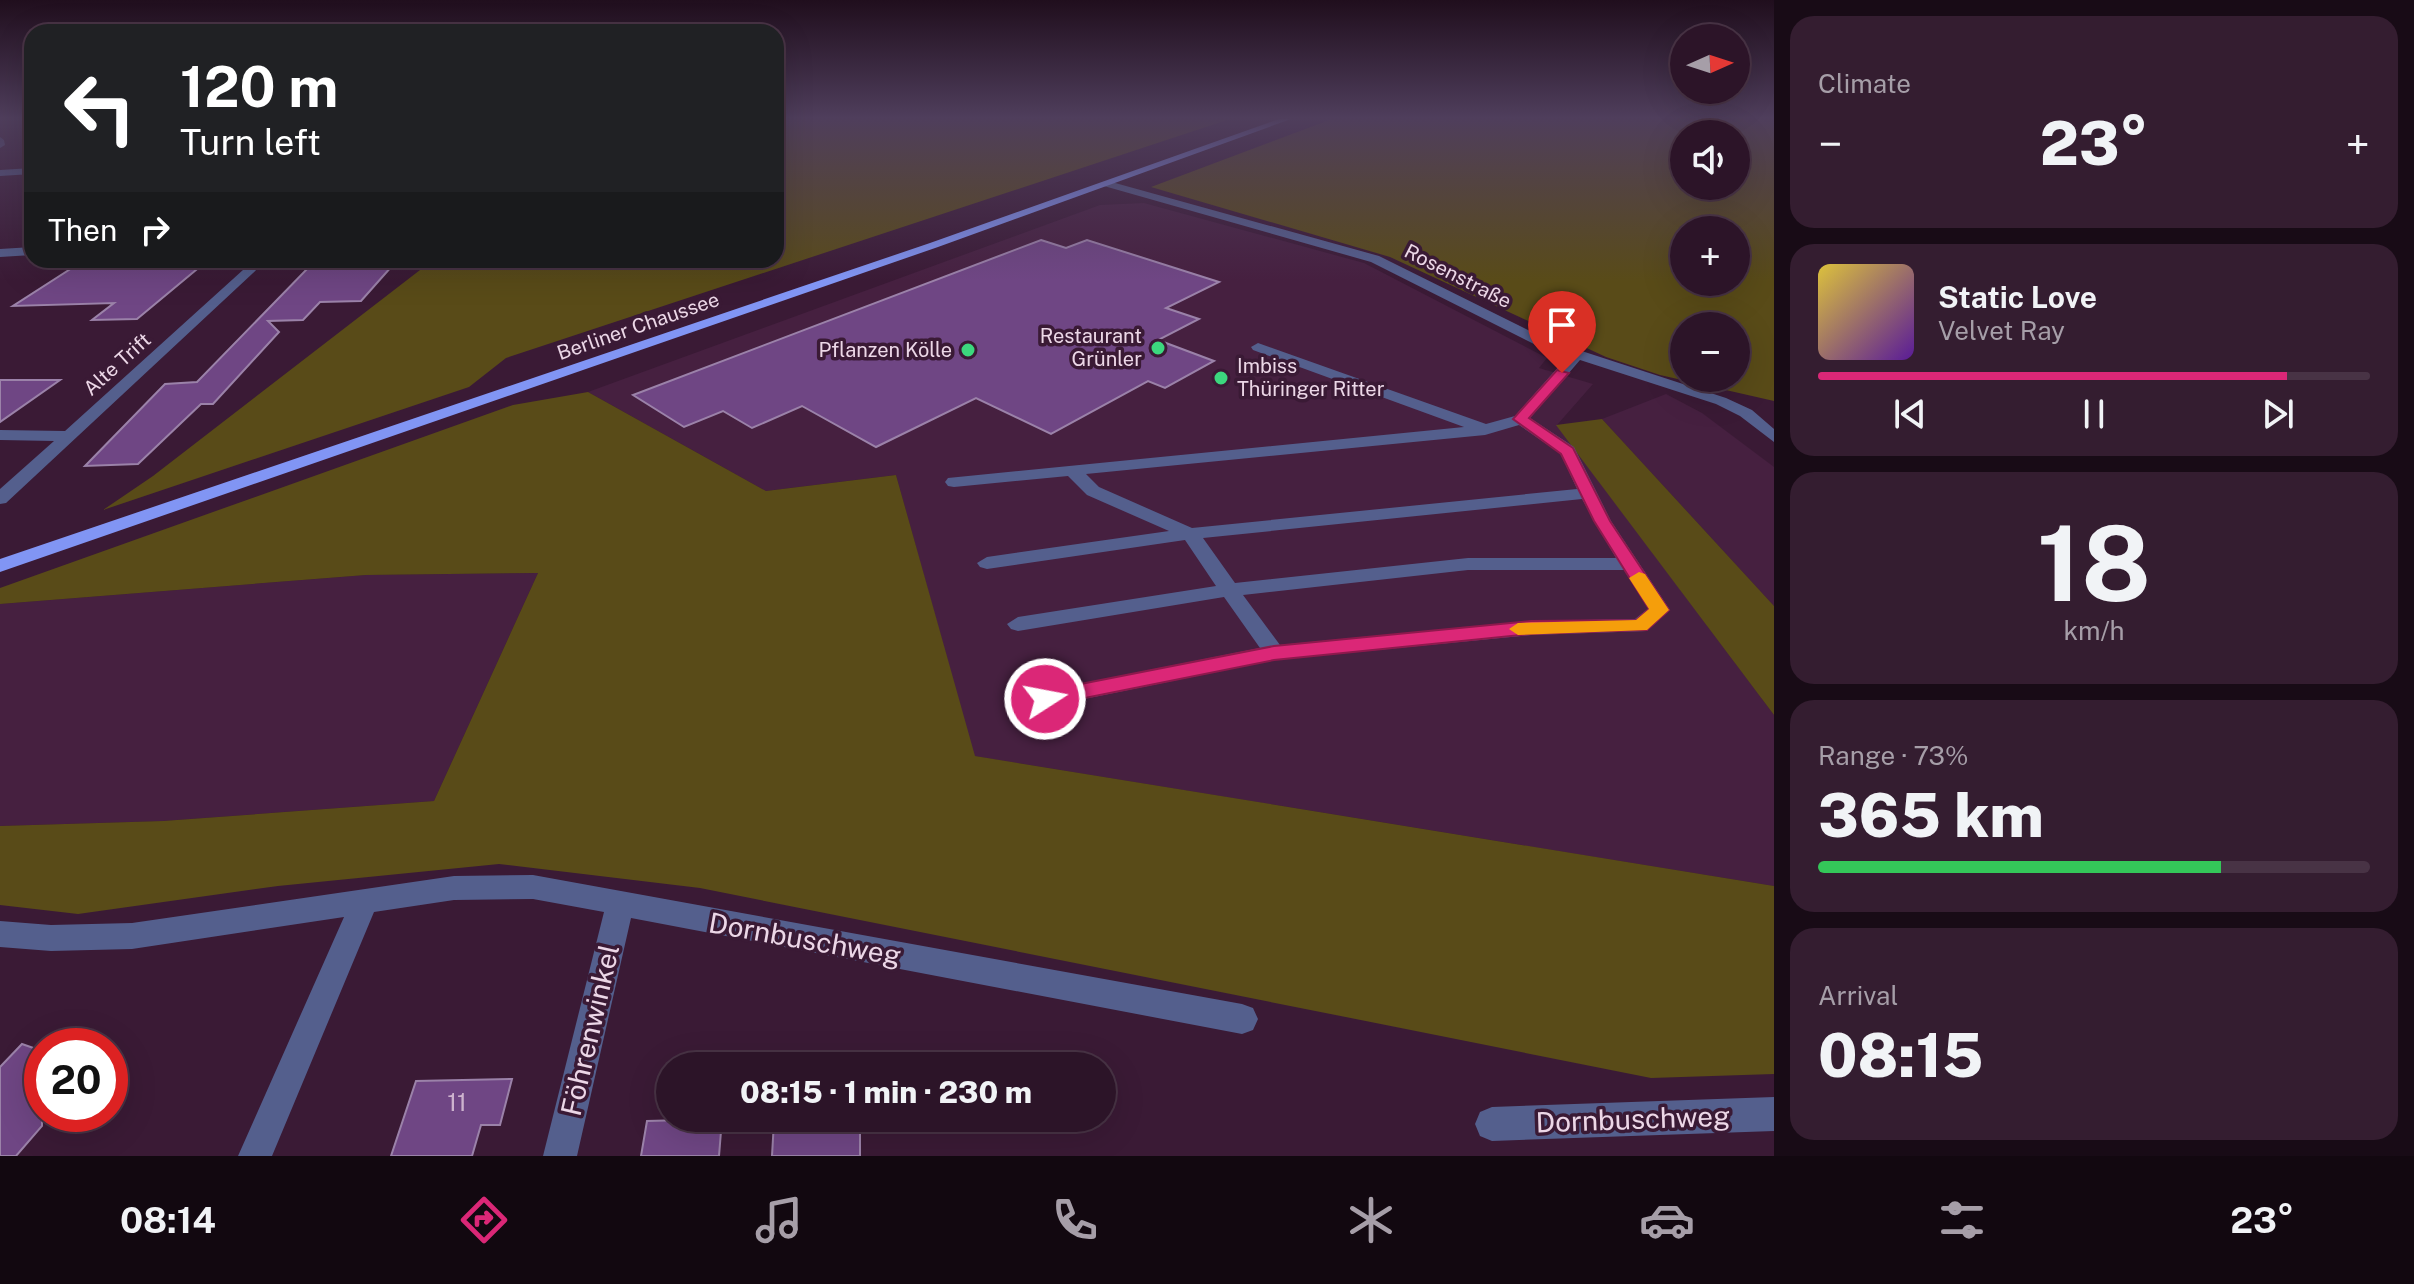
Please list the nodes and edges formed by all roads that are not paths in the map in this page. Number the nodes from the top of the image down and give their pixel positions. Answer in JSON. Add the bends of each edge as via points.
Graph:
{"nodes":[{"id":1,"x":1138,"y":173,"type":"edge"},
{"id":2,"x":1108,"y":184,"type":"junction"},
{"id":3,"x":24,"y":252,"type":"edge"},
{"id":4,"x":0,"y":253,"type":"edge"},
{"id":5,"x":252,"y":268,"type":"edge"},
{"id":6,"x":1258,"y":347,"type":"dead end"},
{"id":7,"x":1577,"y":355,"type":"junction"},
{"id":8,"x":1521,"y":419,"type":"junction"},
{"id":9,"x":1485,"y":430,"type":"junction"},
{"id":10,"x":0,"y":435,"type":"edge"},
{"id":11,"x":66,"y":436,"type":"junction"},
{"id":12,"x":1774,"y":437,"type":"edge"},
{"id":13,"x":1072,"y":470,"type":"junction"},
{"id":14,"x":954,"y":482,"type":"dead end"},
{"id":15,"x":1588,"y":493,"type":"junction"},
{"id":16,"x":0,"y":499,"type":"edge"},
{"id":17,"x":1190,"y":534,"type":"junction"},
{"id":18,"x":987,"y":563,"type":"dead end"},
{"id":19,"x":1629,"y":564,"type":"junction"},
{"id":20,"x":0,"y":566,"type":"edge"},
{"id":21,"x":1229,"y":590,"type":"junction"},
{"id":22,"x":1018,"y":624,"type":"dead end"},
{"id":23,"x":1274,"y":653,"type":"junction"},
{"id":24,"x":1045,"y":699,"type":"dead end"},
{"id":25,"x":365,"y":900,"type":"junction"},
{"id":26,"x":620,"y":905,"type":"junction"},
{"id":27,"x":0,"y":934,"type":"edge"},
{"id":28,"x":1242,"y":1019,"type":"dead end"},
{"id":29,"x":1774,"y":1114,"type":"edge"},
{"id":30,"x":1492,"y":1124,"type":"dead end"},
{"id":31,"x":255,"y":1156,"type":"edge"},
{"id":32,"x":560,"y":1156,"type":"edge"}],
"edges":[{"from":1,"to":2,"type":"main road","name":"Berliner Chaussee"},
{"from":2,"to":7,"type":"street","name":"Rosenstraße","via":[[1375,259],[1516,331]]},
{"from":2,"to":20,"type":"main road","name":"Berliner Chaussee"},
{"from":3,"to":4,"type":"street"},
{"from":5,"to":11,"type":"street","name":"Alte Trift"},
{"from":6,"to":9,"type":"street"},
{"from":7,"to":8,"type":"street"},
{"from":7,"to":12,"type":"street","name":"Rosenstraße","via":[[1713,397],[1746,413]]},
{"from":8,"to":9,"type":"street"},
{"from":8,"to":15,"type":"street","via":[[1568,451]]},
{"from":9,"to":13,"type":"street"},
{"from":10,"to":11,"type":"street"},
{"from":11,"to":16,"type":"street","name":"Alte Trift"},
{"from":13,"to":14,"type":"street"},
{"from":13,"to":17,"type":"street","via":[[1093,491]]},
{"from":15,"to":17,"type":"street"},
{"from":15,"to":19,"type":"street"},
{"from":17,"to":18,"type":"street"},
{"from":17,"to":21,"type":"street"},
{"from":19,"to":21,"type":"street","via":[[1468,564]]},
{"from":19,"to":23,"type":"street","via":[[1660,610],[1640,626],[1531,628]]},
{"from":21,"to":22,"type":"street"},
{"from":21,"to":23,"type":"street"},
{"from":23,"to":24,"type":"street"},
{"from":25,"to":26,"type":"street","name":"Dornbuschweg","via":[[454,888],[533,887]]},
{"from":25,"to":27,"type":"street","name":"Dornbuschweg","via":[[132,936]]},
{"from":25,"to":31,"type":"street"},
{"from":26,"to":28,"type":"street","name":"Dornbuschweg"},
{"from":26,"to":32,"type":"street","name":"Föhrenwinkel"},
{"from":29,"to":30,"type":"street","name":"Dornbuschweg"}]}
